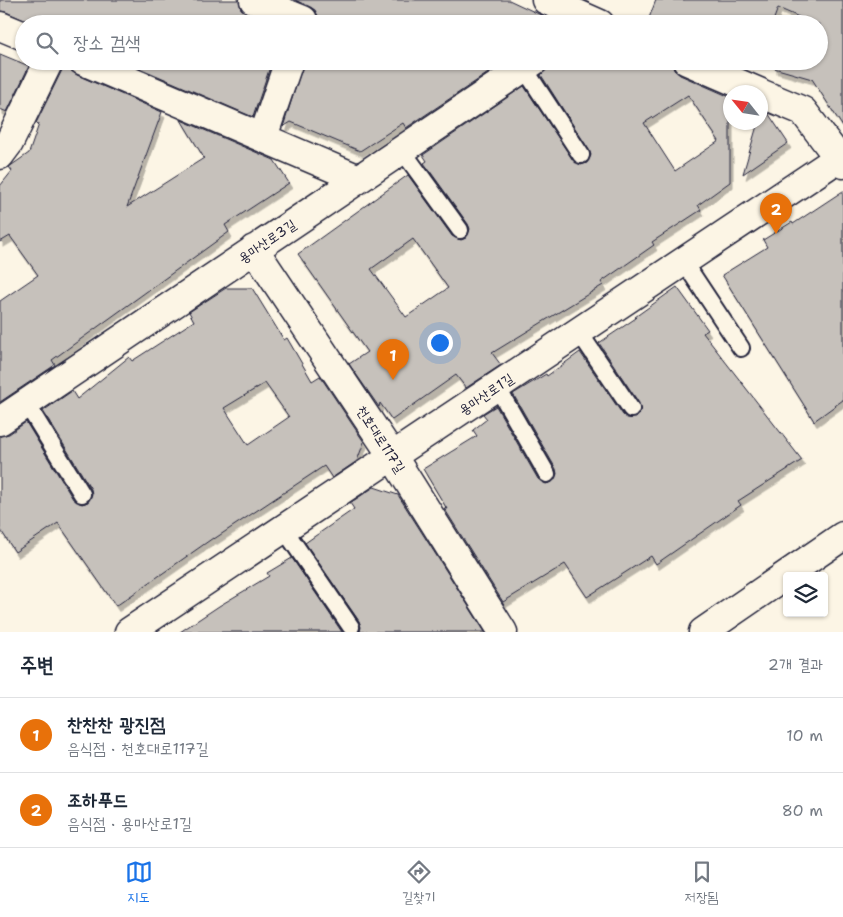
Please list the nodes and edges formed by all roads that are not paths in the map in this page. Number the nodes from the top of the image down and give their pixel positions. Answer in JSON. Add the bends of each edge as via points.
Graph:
{"nodes":[{"id":1,"x":254,"y":0,"type":"edge"},
{"id":2,"x":291,"y":15,"type":"edge"},
{"id":3,"x":0,"y":26,"type":"edge"},
{"id":4,"x":15,"y":32,"type":"edge"},
{"id":5,"x":45,"y":70,"type":"edge"},
{"id":6,"x":104,"y":70,"type":"edge"},
{"id":7,"x":286,"y":70,"type":"edge"},
{"id":8,"x":520,"y":70,"type":"edge"},
{"id":9,"x":532,"y":70,"type":"edge"},
{"id":10,"x":708,"y":70,"type":"edge"},
{"id":11,"x":742,"y":85,"type":"edge"},
{"id":12,"x":768,"y":96,"type":"edge"},
{"id":13,"x":263,"y":138,"type":"junction"},
{"id":14,"x":402,"y":150,"type":"junction"},
{"id":15,"x":0,"y":155,"type":"edge"},
{"id":16,"x":581,"y":155,"type":"dead end"},
{"id":17,"x":842,"y":159,"type":"edge"},
{"id":18,"x":360,"y":178,"type":"junction"},
{"id":19,"x":460,"y":230,"type":"dead end"},
{"id":20,"x":254,"y":249,"type":"junction"},
{"id":21,"x":684,"y":262,"type":"junction"},
{"id":22,"x":579,"y":332,"type":"junction"},
{"id":23,"x":741,"y":348,"type":"dead end"},
{"id":24,"x":497,"y":388,"type":"junction"},
{"id":25,"x":26,"y":403,"type":"junction"},
{"id":26,"x":631,"y":409,"type":"dead end"},
{"id":27,"x":0,"y":421,"type":"edge"},
{"id":28,"x":393,"y":456,"type":"junction"},
{"id":29,"x":547,"y":474,"type":"dead end"},
{"id":30,"x":82,"y":494,"type":"dead end"},
{"id":31,"x":284,"y":529,"type":"junction"},
{"id":32,"x":843,"y":536,"type":"edge"},
{"id":33,"x":351,"y":628,"type":"dead end"},
{"id":34,"x":129,"y":632,"type":"edge"},
{"id":35,"x":504,"y":632,"type":"edge"},
{"id":36,"x":703,"y":632,"type":"edge"}],
"edges":[{"from":1,"to":2,"type":"street"},
{"from":3,"to":4,"type":"street"},
{"from":5,"to":15,"type":"street"},
{"from":6,"to":13,"type":"street"},
{"from":7,"to":13,"type":"street"},
{"from":8,"to":14,"type":"street","name":"용마산로3길"},
{"from":9,"to":16,"type":"lane"},
{"from":10,"to":11,"type":"street"},
{"from":12,"to":17,"type":"street","via":[[803,111]]},
{"from":13,"to":18,"type":"street"},
{"from":14,"to":18,"type":"street","name":"용마산로3길"},
{"from":14,"to":19,"type":"lane"},
{"from":17,"to":21,"type":"street","name":"용마산로1길"},
{"from":18,"to":20,"type":"street","name":"용마산로3길"},
{"from":20,"to":25,"type":"street","name":"용마산로3길"},
{"from":20,"to":28,"type":"street","name":"천호대로117길"},
{"from":21,"to":22,"type":"street","name":"용마산로1길"},
{"from":21,"to":23,"type":"lane"},
{"from":22,"to":24,"type":"street","name":"용마산로1길"},
{"from":22,"to":26,"type":"lane"},
{"from":24,"to":28,"type":"street","name":"용마산로1길"},
{"from":24,"to":29,"type":"lane"},
{"from":25,"to":27,"type":"street","name":"용마산로3길"},
{"from":25,"to":30,"type":"lane"},
{"from":28,"to":31,"type":"street","name":"용마산로1길"},
{"from":28,"to":35,"type":"street","name":"천호대로117길"},
{"from":31,"to":33,"type":"lane"},
{"from":31,"to":34,"type":"street","name":"용마산로1길"},
{"from":32,"to":36,"type":"street"}]}
